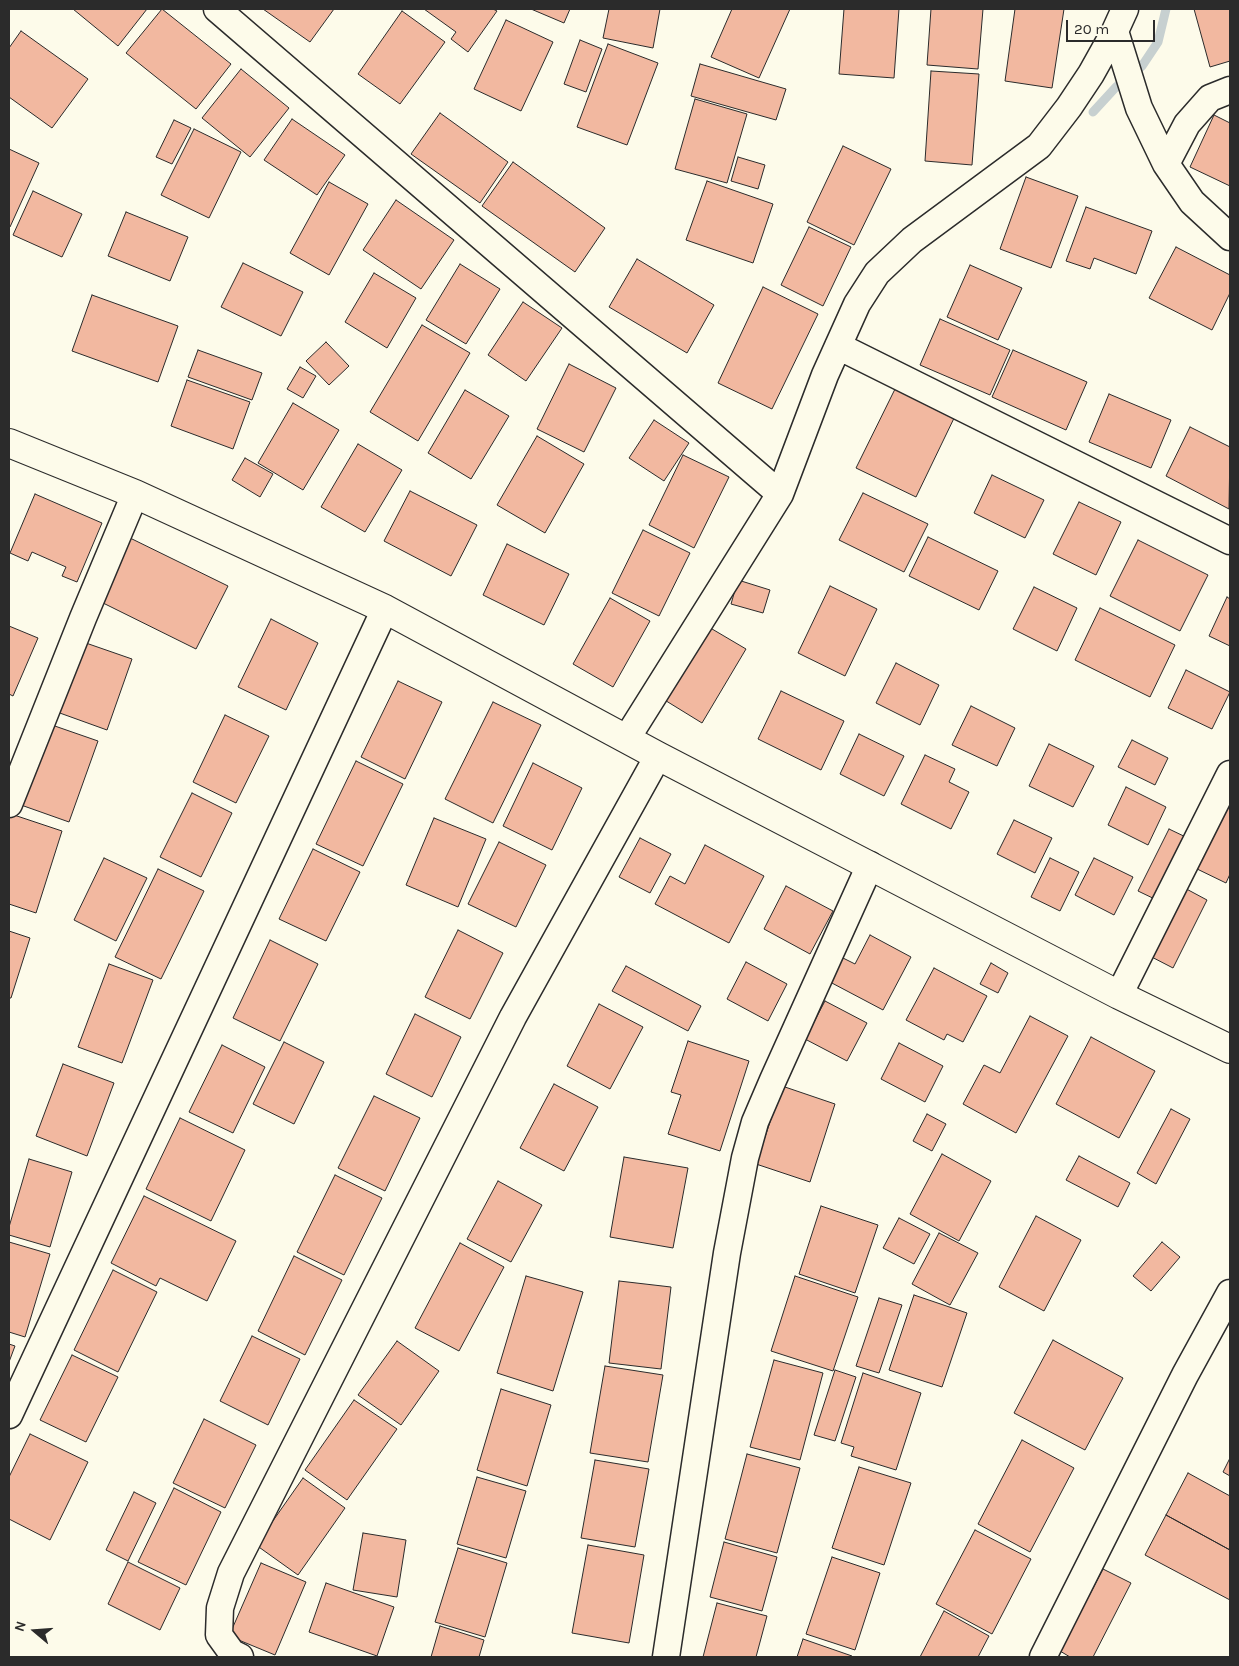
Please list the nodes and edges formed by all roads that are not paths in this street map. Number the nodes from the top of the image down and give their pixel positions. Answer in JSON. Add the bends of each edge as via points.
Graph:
{"nodes":[{"id":1,"x":217,"y":9,"type":"edge"},
{"id":2,"x":1120,"y":20,"type":"edge"},
{"id":3,"x":1230,"y":90,"type":"edge"},
{"id":4,"x":1166,"y":164,"type":"junction"},
{"id":5,"x":1230,"y":237,"type":"edge"},
{"id":6,"x":838,"y":346,"type":"junction"},
{"id":7,"x":9,"y":443,"type":"edge"},
{"id":8,"x":135,"y":494,"type":"junction"},
{"id":9,"x":780,"y":494,"type":"junction"},
{"id":10,"x":1230,"y":541,"type":"edge"},
{"id":11,"x":384,"y":610,"type":"junction"},
{"id":12,"x":627,"y":738,"type":"junction"},
{"id":13,"x":658,"y":756,"type":"junction"},
{"id":14,"x":1230,"y":774,"type":"edge"},
{"id":15,"x":9,"y":804,"type":"edge"},
{"id":16,"x":870,"y":865,"type":"junction"},
{"id":17,"x":1119,"y":995,"type":"junction"},
{"id":18,"x":1230,"y":1049,"type":"edge"},
{"id":19,"x":1230,"y":1293,"type":"edge"},
{"id":20,"x":9,"y":1415,"type":"edge"},
{"id":21,"x":240,"y":1657,"type":"edge"},
{"id":22,"x":666,"y":1657,"type":"edge"},
{"id":23,"x":1043,"y":1657,"type":"edge"}],
"edges":[{"from":1,"to":9,"type":"street"},
{"from":2,"to":4,"type":"street","via":[[1139,108]]},
{"from":2,"to":6,"type":"street","via":[[1069,107],[1039,146],[912,240],[877,274],[857,304]]},
{"from":3,"to":4,"type":"street","via":[[1210,98],[1187,124]]},
{"from":4,"to":5,"type":"street","via":[[1192,202]]},
{"from":6,"to":9,"type":"street"},
{"from":6,"to":10,"type":"street"},
{"from":7,"to":8,"type":"street"},
{"from":8,"to":11,"type":"street"},
{"from":8,"to":15,"type":"street"},
{"from":9,"to":12,"type":"street"},
{"from":11,"to":12,"type":"street"},
{"from":11,"to":20,"type":"street"},
{"from":12,"to":13,"type":"street"},
{"from":13,"to":16,"type":"street"},
{"from":13,"to":21,"type":"street","via":[[513,1017],[231,1573],[220,1608],[219,1635],[232,1653]]},
{"from":14,"to":17,"type":"street"},
{"from":16,"to":17,"type":"street"},
{"from":16,"to":22,"type":"street","via":[[755,1122],[745,1158],[727,1253]]},
{"from":17,"to":18,"type":"street"},
{"from":19,"to":23,"type":"street"}]}
